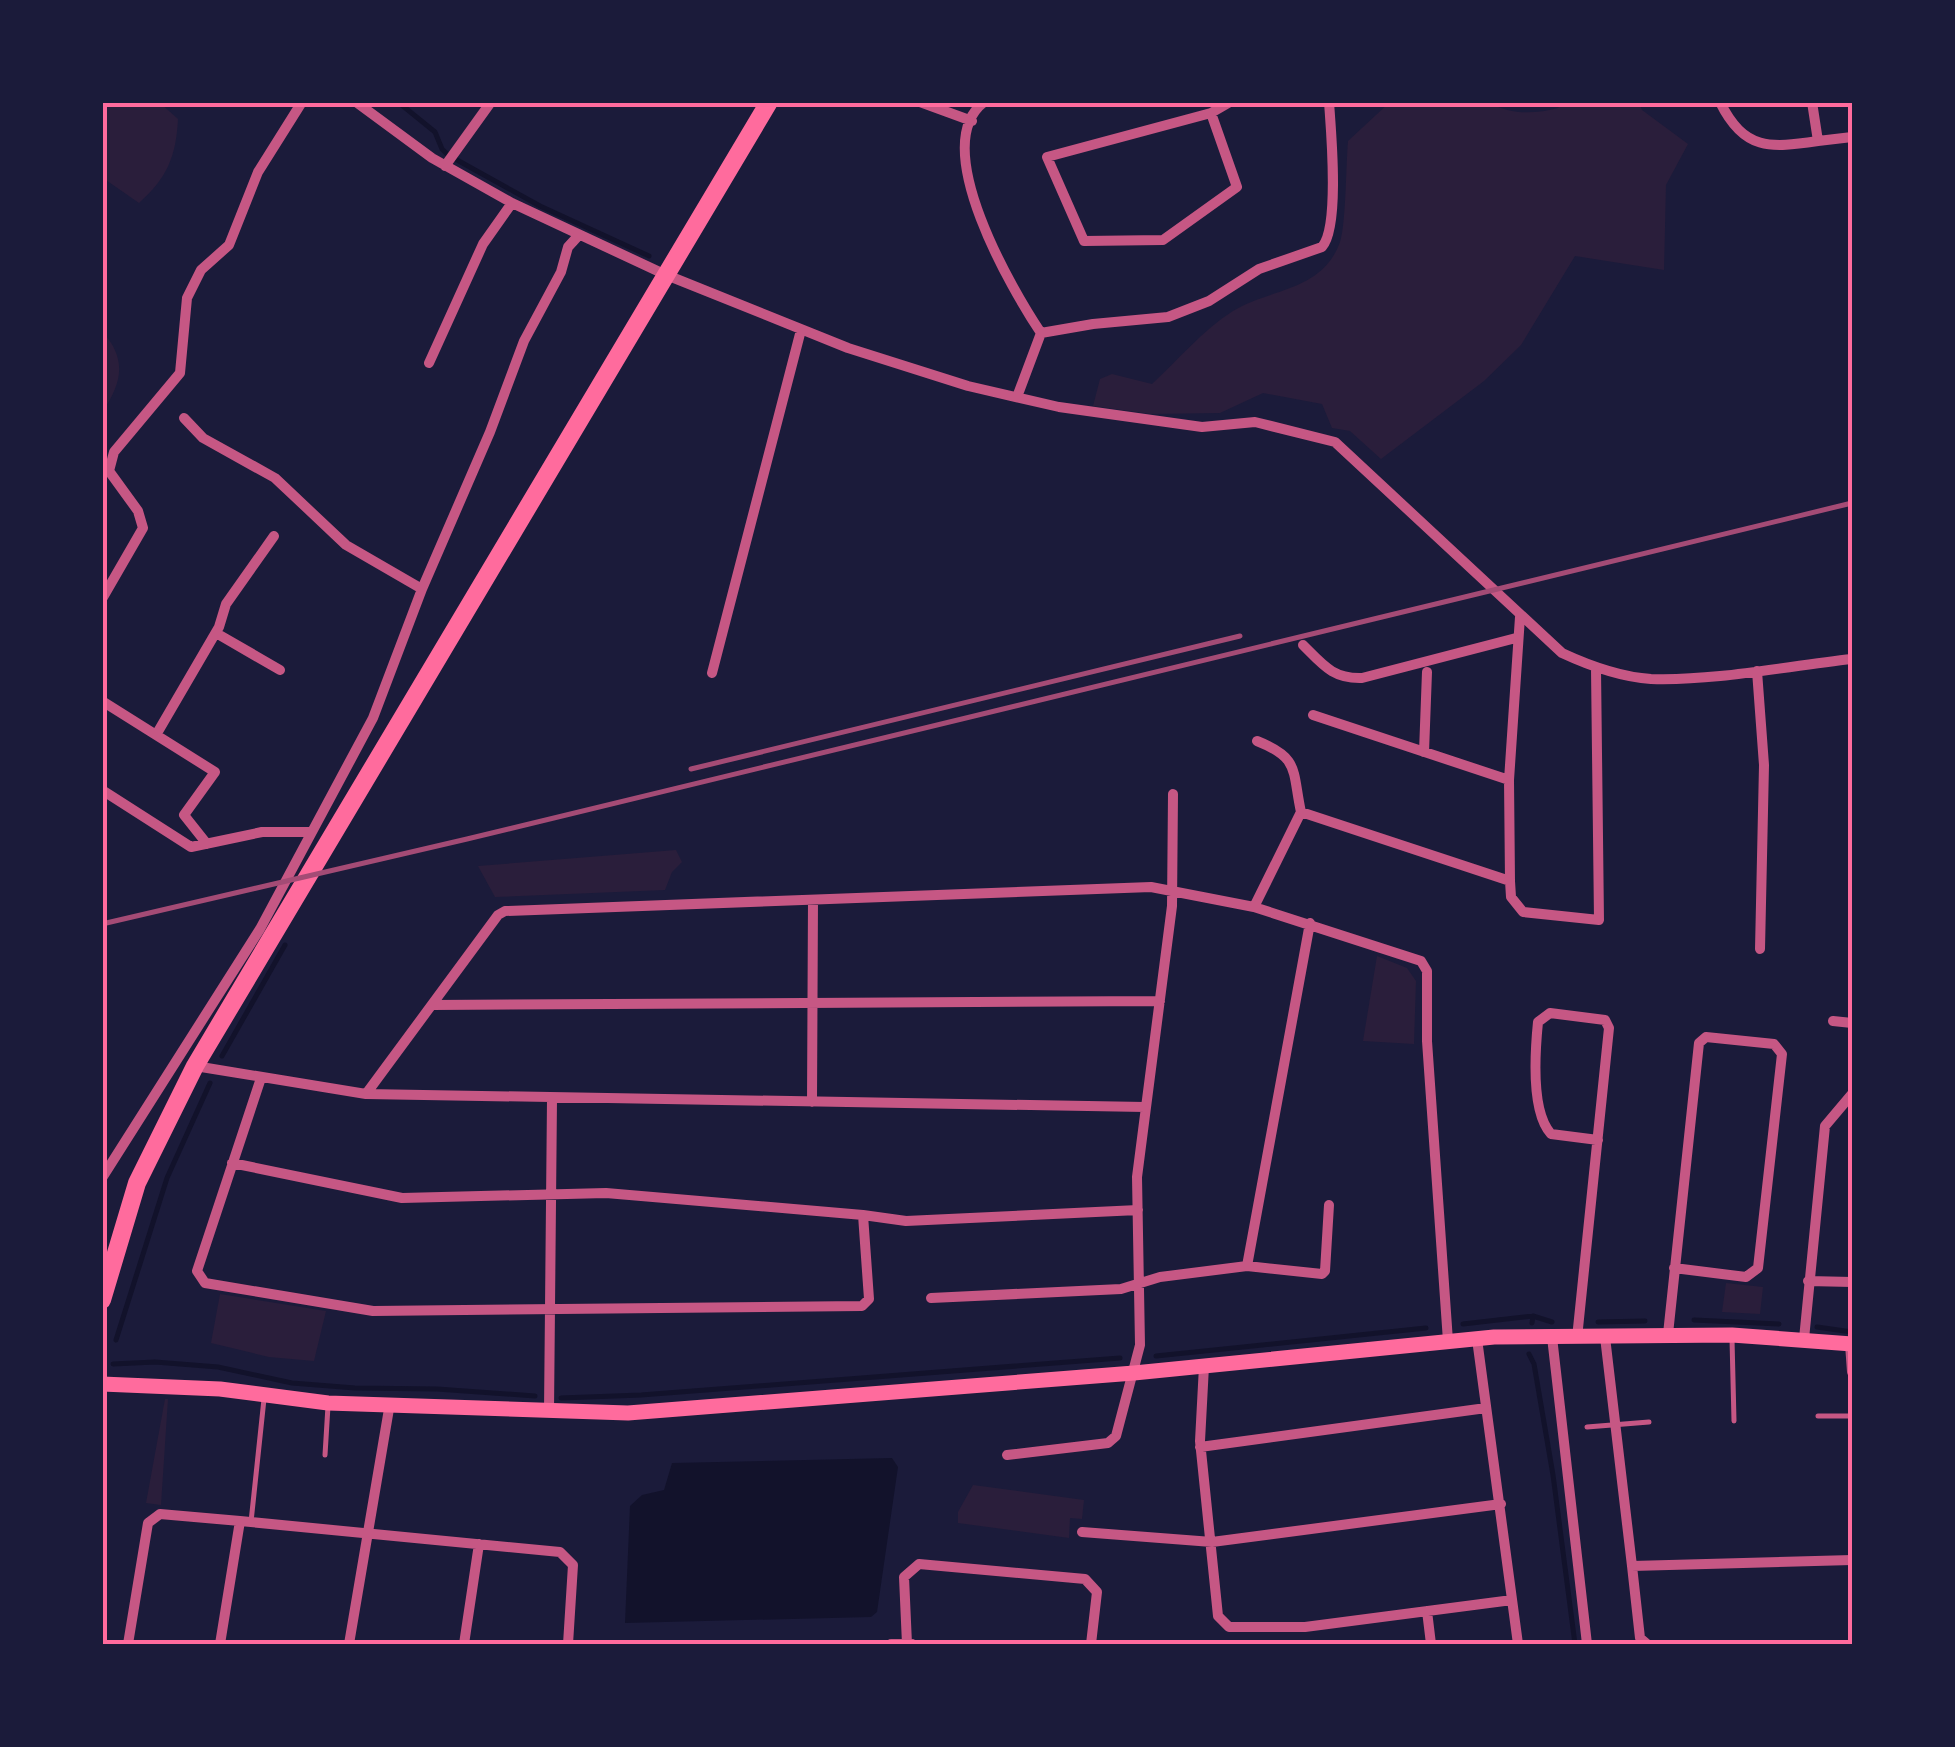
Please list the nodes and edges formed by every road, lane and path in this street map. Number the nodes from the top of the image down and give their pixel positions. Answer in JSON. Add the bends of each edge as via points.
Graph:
{"nodes":[{"id":1,"x":302,"y":102,"type":"edge"},
{"id":2,"x":356,"y":102,"type":"edge"},
{"id":3,"x":492,"y":102,"type":"edge"},
{"id":4,"x":768,"y":102,"type":"edge"},
{"id":5,"x":920,"y":102,"type":"edge"},
{"id":6,"x":984,"y":102,"type":"edge"},
{"id":7,"x":1230,"y":102,"type":"edge"},
{"id":8,"x":1329,"y":102,"type":"edge"},
{"id":9,"x":1720,"y":102,"type":"edge"},
{"id":10,"x":1812,"y":102,"type":"edge"},
{"id":11,"x":1212,"y":113,"type":"junction"},
{"id":12,"x":972,"y":121,"type":"junction"},
{"id":13,"x":1852,"y":137,"type":"edge"},
{"id":14,"x":1818,"y":141,"type":"junction"},
{"id":15,"x":449,"y":160,"type":"junction"},
{"id":16,"x":512,"y":203,"type":"junction"},
{"id":17,"x":580,"y":235,"type":"junction"},
{"id":18,"x":664,"y":274,"type":"junction"},
{"id":19,"x":800,"y":330,"type":"junction"},
{"id":20,"x":1042,"y":333,"type":"junction"},
{"id":21,"x":429,"y":363,"type":"dead end"},
{"id":22,"x":1017,"y":397,"type":"junction"},
{"id":23,"x":184,"y":418,"type":"dead end"},
{"id":24,"x":274,"y":536,"type":"dead end"},
{"id":25,"x":422,"y":589,"type":"junction"},
{"id":26,"x":102,"y":600,"type":"edge"},
{"id":27,"x":1520,"y":617,"type":"junction"},
{"id":28,"x":216,"y":633,"type":"junction"},
{"id":29,"x":1516,"y":638,"type":"junction"},
{"id":30,"x":1303,"y":645,"type":"dead end"},
{"id":31,"x":1852,"y":659,"type":"edge"},
{"id":32,"x":1596,"y":669,"type":"junction"},
{"id":33,"x":280,"y":670,"type":"dead end"},
{"id":34,"x":1757,"y":671,"type":"junction"},
{"id":35,"x":1426,"y":672,"type":"dead end"},
{"id":36,"x":712,"y":673,"type":"dead end"},
{"id":37,"x":102,"y":701,"type":"edge"},
{"id":38,"x":1313,"y":715,"type":"dead end"},
{"id":39,"x":156,"y":734,"type":"junction"},
{"id":40,"x":1257,"y":741,"type":"dead end"},
{"id":41,"x":1424,"y":752,"type":"junction"},
{"id":42,"x":1509,"y":780,"type":"junction"},
{"id":43,"x":102,"y":790,"type":"edge"},
{"id":44,"x":1173,"y":794,"type":"dead end"},
{"id":45,"x":1300,"y":812,"type":"junction"},
{"id":46,"x":312,"y":832,"type":"junction"},
{"id":47,"x":207,"y":844,"type":"junction"},
{"id":48,"x":1510,"y":881,"type":"junction"},
{"id":49,"x":1171,"y":890,"type":"junction"},
{"id":50,"x":813,"y":900,"type":"junction"},
{"id":51,"x":1254,"y":907,"type":"junction"},
{"id":52,"x":1310,"y":923,"type":"junction"},
{"id":53,"x":1760,"y":950,"type":"dead end"},
{"id":54,"x":1160,"y":1001,"type":"junction"},
{"id":55,"x":812,"y":1003,"type":"junction"},
{"id":56,"x":432,"y":1005,"type":"junction"},
{"id":57,"x":1833,"y":1021,"type":"dead end"},
{"id":58,"x":1852,"y":1022,"type":"edge"},
{"id":59,"x":195,"y":1066,"type":"junction"},
{"id":60,"x":262,"y":1078,"type":"junction"},
{"id":61,"x":366,"y":1094,"type":"junction"},
{"id":62,"x":1852,"y":1094,"type":"edge"},
{"id":63,"x":552,"y":1099,"type":"junction"},
{"id":64,"x":812,"y":1102,"type":"junction"},
{"id":65,"x":1146,"y":1107,"type":"junction"},
{"id":66,"x":1847,"y":1107,"type":"edge"},
{"id":67,"x":1598,"y":1140,"type":"junction"},
{"id":68,"x":232,"y":1163,"type":"junction"},
{"id":69,"x":102,"y":1178,"type":"edge"},
{"id":70,"x":551,"y":1194,"type":"junction"},
{"id":71,"x":1329,"y":1205,"type":"dead end"},
{"id":72,"x":1138,"y":1210,"type":"junction"},
{"id":73,"x":862,"y":1215,"type":"junction"},
{"id":74,"x":1247,"y":1266,"type":"junction"},
{"id":75,"x":1674,"y":1268,"type":"junction"},
{"id":76,"x":1808,"y":1281,"type":"junction"},
{"id":77,"x":1852,"y":1282,"type":"edge"},
{"id":78,"x":1140,"y":1283,"type":"junction"},
{"id":79,"x":931,"y":1298,"type":"dead end"},
{"id":80,"x":102,"y":1300,"type":"edge"},
{"id":81,"x":551,"y":1310,"type":"junction"},
{"id":82,"x":1668,"y":1334,"type":"junction"},
{"id":83,"x":1732,"y":1335,"type":"junction"},
{"id":84,"x":1552,"y":1337,"type":"junction"},
{"id":85,"x":1605,"y":1337,"type":"junction"},
{"id":86,"x":1486,"y":1338,"type":"junction"},
{"id":87,"x":1578,"y":1338,"type":"junction"},
{"id":88,"x":1804,"y":1339,"type":"junction"},
{"id":89,"x":1448,"y":1341,"type":"junction"},
{"id":90,"x":1851,"y":1344,"type":"edge"},
{"id":91,"x":1204,"y":1366,"type":"junction"},
{"id":92,"x":1852,"y":1372,"type":"edge"},
{"id":93,"x":1134,"y":1374,"type":"junction"},
{"id":94,"x":102,"y":1384,"type":"edge"},
{"id":95,"x":264,"y":1396,"type":"junction"},
{"id":96,"x":328,"y":1403,"type":"junction"},
{"id":97,"x":390,"y":1404,"type":"junction"},
{"id":98,"x":1486,"y":1408,"type":"junction"},
{"id":99,"x":548,"y":1411,"type":"junction"},
{"id":100,"x":1818,"y":1416,"type":"dead end"},
{"id":101,"x":1852,"y":1416,"type":"edge"},
{"id":102,"x":1734,"y":1421,"type":"dead end"},
{"id":103,"x":1649,"y":1422,"type":"dead end"},
{"id":104,"x":1616,"y":1423,"type":"junction"},
{"id":105,"x":1587,"y":1426,"type":"dead end"},
{"id":106,"x":1200,"y":1446,"type":"junction"},
{"id":107,"x":326,"y":1455,"type":"dead end"},
{"id":108,"x":1007,"y":1455,"type":"dead end"},
{"id":109,"x":366,"y":1459,"type":"dead end"},
{"id":110,"x":380,"y":1461,"type":"junction"},
{"id":111,"x":1501,"y":1504,"type":"junction"},
{"id":112,"x":246,"y":1522,"type":"junction"},
{"id":113,"x":1082,"y":1532,"type":"dead end"},
{"id":114,"x":368,"y":1534,"type":"junction"},
{"id":115,"x":1212,"y":1542,"type":"junction"},
{"id":116,"x":479,"y":1544,"type":"junction"},
{"id":117,"x":1852,"y":1560,"type":"edge"},
{"id":118,"x":1632,"y":1566,"type":"junction"},
{"id":119,"x":1512,"y":1600,"type":"junction"},
{"id":120,"x":1427,"y":1611,"type":"junction"},
{"id":121,"x":128,"y":1644,"type":"edge"},
{"id":122,"x":220,"y":1644,"type":"edge"},
{"id":123,"x":349,"y":1644,"type":"edge"},
{"id":124,"x":464,"y":1644,"type":"edge"},
{"id":125,"x":568,"y":1644,"type":"edge"},
{"id":126,"x":891,"y":1644,"type":"edge"},
{"id":127,"x":910,"y":1644,"type":"edge"},
{"id":128,"x":1091,"y":1644,"type":"edge"},
{"id":129,"x":1431,"y":1644,"type":"edge"},
{"id":130,"x":1518,"y":1644,"type":"edge"},
{"id":131,"x":1586,"y":1644,"type":"edge"},
{"id":132,"x":1647,"y":1644,"type":"edge"}],
"edges":[{"from":1,"to":26,"type":"street","via":[[258,172],[228,244],[201,270],[187,298],[180,374],[114,452],[109,471],[143,528]]},
{"from":2,"to":15,"type":"street"},
{"from":3,"to":15,"type":"street"},
{"from":4,"to":18,"type":"highway"},
{"from":5,"to":12,"type":"street"},
{"from":6,"to":12,"type":"street"},
{"from":7,"to":11,"type":"street"},
{"from":8,"to":20,"type":"street","via":[[1333,183],[1330,231],[1322,248],[1260,269],[1168,317]]},
{"from":9,"to":14,"type":"street","via":[[1732,126],[1772,148]]},
{"from":10,"to":14,"type":"street"},
{"from":11,"to":11,"type":"street","via":[[1237,186],[1164,240],[1084,241],[1046,156]]},
{"from":12,"to":20,"type":"street","via":[[966,164],[989,244]]},
{"from":13,"to":14,"type":"street"},
{"from":15,"to":16,"type":"street"},
{"from":16,"to":17,"type":"street"},
{"from":16,"to":21,"type":"street","via":[[483,244]]},
{"from":17,"to":18,"type":"street"},
{"from":17,"to":25,"type":"street","via":[[568,247],[524,341]]},
{"from":18,"to":19,"type":"street"},
{"from":18,"to":59,"type":"highway"},
{"from":19,"to":22,"type":"street"},
{"from":19,"to":36,"type":"street"},
{"from":20,"to":22,"type":"street"},
{"from":22,"to":27,"type":"street","via":[[1202,426],[1256,422],[1334,442]]},
{"from":23,"to":25,"type":"street","via":[[203,438],[275,478],[346,546]]},
{"from":24,"to":28,"type":"street","via":[[226,604]]},
{"from":25,"to":46,"type":"street","via":[[373,718]]},
{"from":27,"to":29,"type":"street"},
{"from":27,"to":32,"type":"street","via":[[1562,654]]},
{"from":28,"to":33,"type":"street"},
{"from":28,"to":39,"type":"street"},
{"from":29,"to":30,"type":"street","via":[[1344,679]]},
{"from":29,"to":42,"type":"street"},
{"from":31,"to":34,"type":"street"},
{"from":32,"to":34,"type":"street","via":[[1648,679]]},
{"from":32,"to":48,"type":"street","via":[[1599,920],[1523,912],[1511,897]]},
{"from":34,"to":53,"type":"street","via":[[1764,765]]},
{"from":35,"to":41,"type":"street"},
{"from":37,"to":39,"type":"street"},
{"from":38,"to":41,"type":"street"},
{"from":39,"to":47,"type":"street","via":[[216,772],[184,815]]},
{"from":40,"to":45,"type":"street","via":[[1290,760]]},
{"from":41,"to":42,"type":"street"},
{"from":42,"to":48,"type":"street"},
{"from":43,"to":47,"type":"street","via":[[192,847]]},
{"from":44,"to":49,"type":"street"},
{"from":45,"to":48,"type":"street"},
{"from":45,"to":51,"type":"street"},
{"from":46,"to":47,"type":"street","via":[[262,832]]},
{"from":46,"to":69,"type":"street","via":[[260,929]]},
{"from":49,"to":50,"type":"street"},
{"from":49,"to":51,"type":"street"},
{"from":49,"to":54,"type":"street"},
{"from":50,"to":55,"type":"street"},
{"from":50,"to":56,"type":"street","via":[[505,912]]},
{"from":51,"to":52,"type":"street"},
{"from":52,"to":74,"type":"street"},
{"from":52,"to":89,"type":"street","via":[[1421,961],[1427,970]]},
{"from":54,"to":55,"type":"street"},
{"from":54,"to":65,"type":"street"},
{"from":55,"to":56,"type":"street"},
{"from":55,"to":64,"type":"street"},
{"from":56,"to":61,"type":"street"},
{"from":57,"to":58,"type":"street"},
{"from":59,"to":60,"type":"street"},
{"from":59,"to":80,"type":"highway","via":[[136,1183]]},
{"from":60,"to":61,"type":"street"},
{"from":60,"to":68,"type":"street"},
{"from":61,"to":63,"type":"street"},
{"from":62,"to":66,"type":"street"},
{"from":63,"to":64,"type":"street"},
{"from":63,"to":70,"type":"street"},
{"from":64,"to":65,"type":"street"},
{"from":65,"to":72,"type":"street"},
{"from":66,"to":76,"type":"street","via":[[1825,1126]]},
{"from":67,"to":67,"type":"street","via":[[1609,1028],[1605,1020],[1550,1014],[1538,1022],[1534,1059],[1542,1124],[1552,1134]]},
{"from":67,"to":87,"type":"street"},
{"from":68,"to":70,"type":"street","via":[[402,1198]]},
{"from":68,"to":81,"type":"street","via":[[197,1271],[205,1283],[373,1311]]},
{"from":70,"to":73,"type":"street"},
{"from":70,"to":81,"type":"street"},
{"from":71,"to":74,"type":"street","via":[[1322,1274]]},
{"from":72,"to":73,"type":"street","via":[[906,1221]]},
{"from":72,"to":78,"type":"street"},
{"from":73,"to":81,"type":"street","via":[[869,1299],[862,1306]]},
{"from":74,"to":78,"type":"street"},
{"from":75,"to":75,"type":"street","via":[[1699,1043],[1706,1037],[1774,1044],[1782,1054],[1758,1268],[1746,1277]]},
{"from":75,"to":82,"type":"street"},
{"from":76,"to":77,"type":"street"},
{"from":76,"to":88,"type":"street"},
{"from":78,"to":79,"type":"street"},
{"from":78,"to":93,"type":"street"},
{"from":81,"to":99,"type":"street"},
{"from":82,"to":83,"type":"main road"},
{"from":82,"to":85,"type":"main road"},
{"from":83,"to":88,"type":"main road"},
{"from":83,"to":102,"type":"lane"},
{"from":84,"to":86,"type":"main road"},
{"from":84,"to":87,"type":"main road"},
{"from":84,"to":131,"type":"street"},
{"from":85,"to":87,"type":"main road"},
{"from":85,"to":104,"type":"street"},
{"from":86,"to":89,"type":"main road"},
{"from":86,"to":98,"type":"street"},
{"from":88,"to":90,"type":"main road"},
{"from":89,"to":91,"type":"main road"},
{"from":90,"to":92,"type":"street"},
{"from":91,"to":93,"type":"main road"},
{"from":91,"to":106,"type":"street"},
{"from":93,"to":99,"type":"main road","via":[[628,1413]]},
{"from":93,"to":108,"type":"street","via":[[1116,1436],[1108,1442]]},
{"from":94,"to":95,"type":"main road"},
{"from":95,"to":96,"type":"main road"},
{"from":95,"to":112,"type":"lane"},
{"from":96,"to":97,"type":"main road"},
{"from":96,"to":107,"type":"lane"},
{"from":97,"to":99,"type":"main road"},
{"from":97,"to":110,"type":"street"},
{"from":98,"to":106,"type":"street"},
{"from":98,"to":111,"type":"street"},
{"from":100,"to":101,"type":"lane"},
{"from":103,"to":104,"type":"lane"},
{"from":104,"to":105,"type":"lane"},
{"from":104,"to":118,"type":"street"},
{"from":106,"to":115,"type":"street"},
{"from":109,"to":110,"type":"lane"},
{"from":110,"to":114,"type":"street"},
{"from":111,"to":115,"type":"street"},
{"from":111,"to":119,"type":"street"},
{"from":112,"to":114,"type":"street"},
{"from":112,"to":121,"type":"street","via":[[160,1514],[148,1523]]},
{"from":112,"to":122,"type":"street"},
{"from":113,"to":115,"type":"street"},
{"from":114,"to":116,"type":"street"},
{"from":114,"to":123,"type":"street"},
{"from":115,"to":120,"type":"street","via":[[1218,1616],[1229,1627],[1306,1627]]},
{"from":116,"to":124,"type":"street"},
{"from":116,"to":125,"type":"street","via":[[560,1552],[573,1565]]},
{"from":117,"to":118,"type":"street"},
{"from":118,"to":132,"type":"street","via":[[1640,1638]]},
{"from":119,"to":120,"type":"street"},
{"from":119,"to":130,"type":"street"},
{"from":120,"to":129,"type":"street"},
{"from":126,"to":127,"type":"street"},
{"from":127,"to":128,"type":"street","via":[[904,1577],[919,1564],[1086,1579],[1097,1592]]}]}
